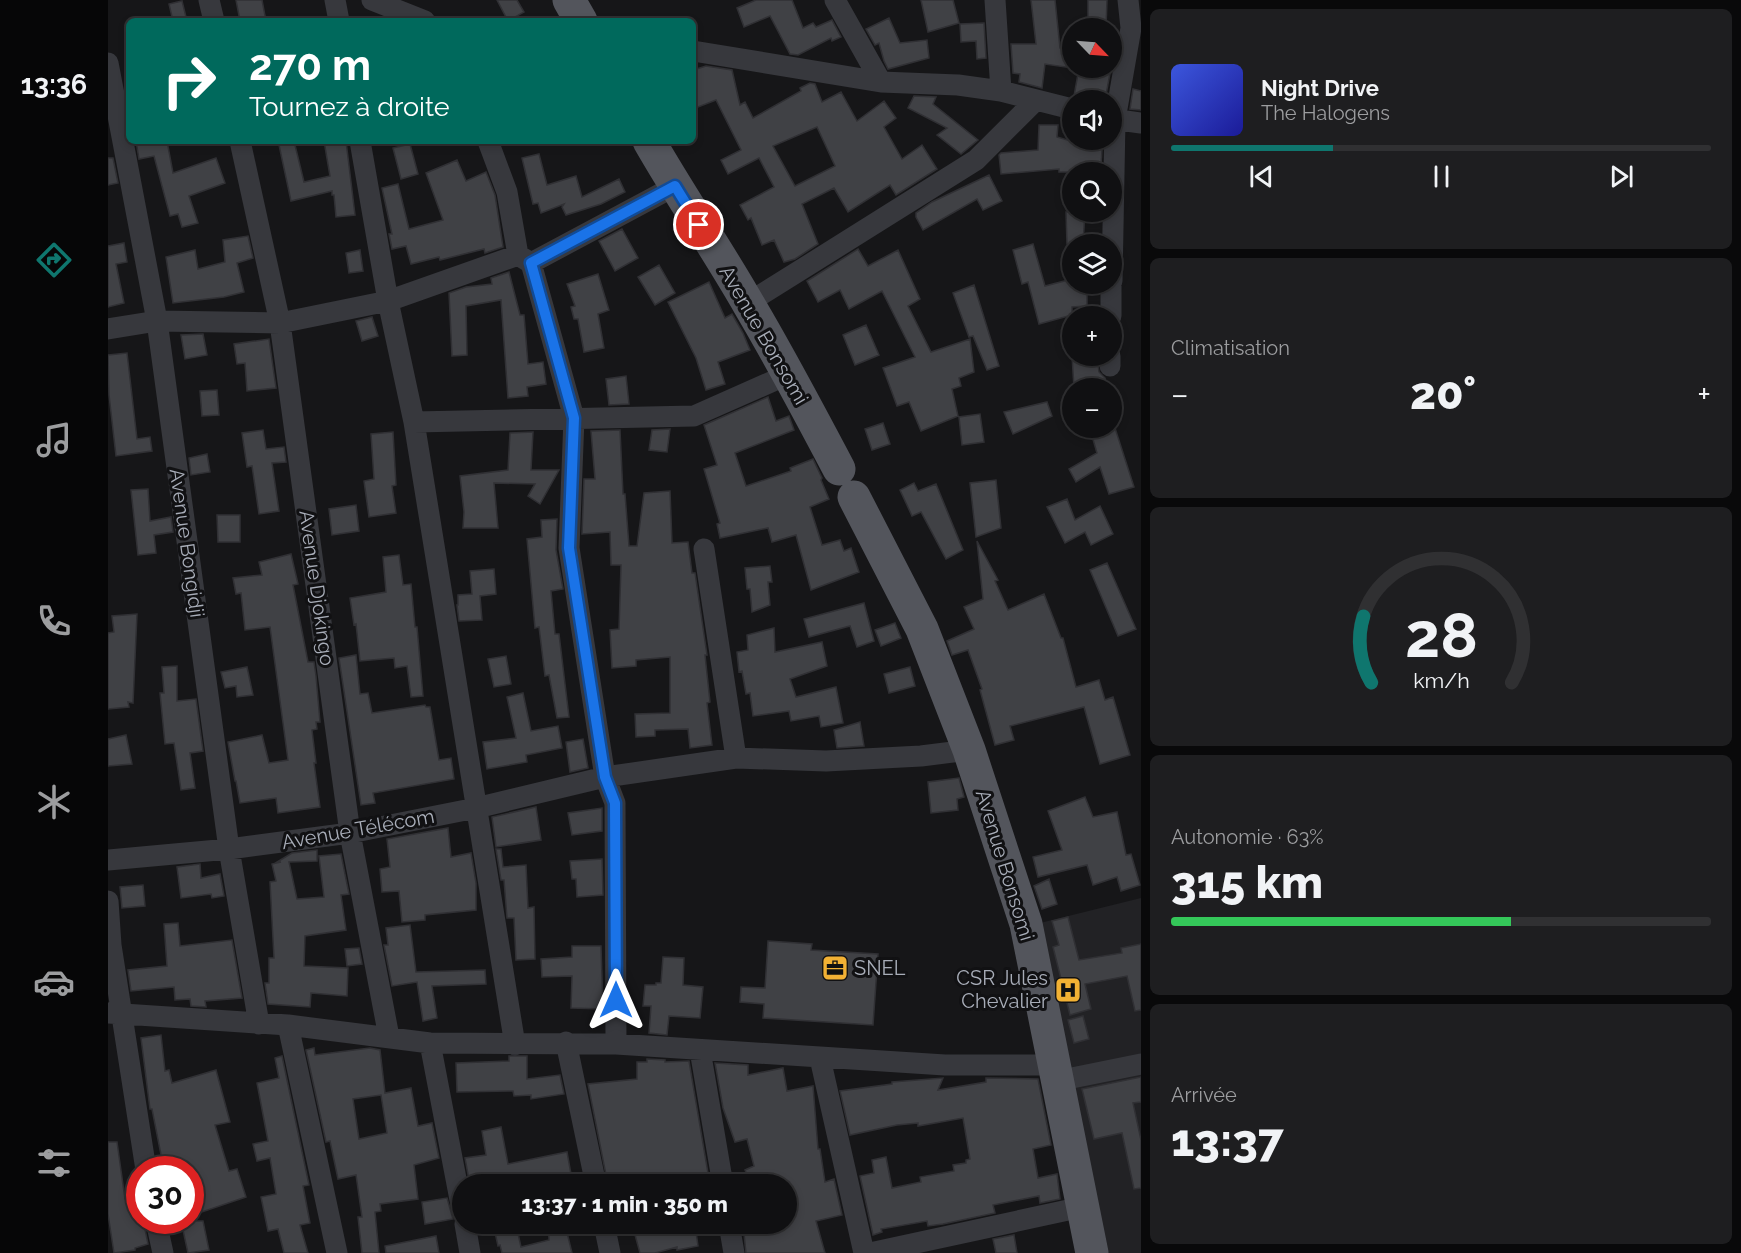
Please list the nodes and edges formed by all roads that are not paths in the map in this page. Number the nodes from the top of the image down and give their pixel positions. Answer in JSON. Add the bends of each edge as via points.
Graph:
{"nodes":[{"id":1,"x":209,"y":0,"type":"edge"},
{"id":2,"x":335,"y":0,"type":"edge"},
{"id":3,"x":372,"y":0,"type":"edge"},
{"id":4,"x":569,"y":0,"type":"edge"},
{"id":5,"x":835,"y":0,"type":"edge"},
{"id":6,"x":995,"y":0,"type":"edge"},
{"id":7,"x":1128,"y":0,"type":"edge"},
{"id":8,"x":213,"y":18,"type":"edge"},
{"id":9,"x":338,"y":18,"type":"edge"},
{"id":10,"x":417,"y":18,"type":"edge"},
{"id":11,"x":579,"y":18,"type":"edge"},
{"id":12,"x":696,"y":51,"type":"edge"},
{"id":13,"x":108,"y":63,"type":"edge"},
{"id":14,"x":881,"y":82,"type":"junction"},
{"id":15,"x":1119,"y":90,"type":"edge"},
{"id":16,"x":1000,"y":92,"type":"junction"},
{"id":17,"x":1036,"y":100,"type":"junction"},
{"id":18,"x":1062,"y":106,"type":"edge"},
{"id":19,"x":1122,"y":120,"type":"edge"},
{"id":20,"x":1141,"y":123,"type":"edge"},
{"id":21,"x":241,"y":144,"type":"edge"},
{"id":22,"x":361,"y":144,"type":"edge"},
{"id":23,"x":489,"y":144,"type":"edge"},
{"id":24,"x":651,"y":144,"type":"edge"},
{"id":25,"x":1113,"y":150,"type":"edge"},
{"id":26,"x":675,"y":186,"type":"junction"},
{"id":27,"x":1112,"y":234,"type":"edge"},
{"id":28,"x":525,"y":259,"type":"junction"},
{"id":29,"x":388,"y":301,"type":"junction"},
{"id":30,"x":748,"y":303,"type":"junction"},
{"id":31,"x":157,"y":321,"type":"junction"},
{"id":32,"x":280,"y":323,"type":"junction"},
{"id":33,"x":108,"y":329,"type":"edge"},
{"id":34,"x":789,"y":374,"type":"junction"},
{"id":35,"x":574,"y":418,"type":"junction"},
{"id":36,"x":414,"y":422,"type":"junction"},
{"id":37,"x":704,"y":549,"type":"dead end"},
{"id":38,"x":969,"y":750,"type":"junction"},
{"id":39,"x":736,"y":758,"type":"junction"},
{"id":40,"x":605,"y":777,"type":"junction"},
{"id":41,"x":476,"y":808,"type":"junction"},
{"id":42,"x":350,"y":833,"type":"junction"},
{"id":43,"x":229,"y":849,"type":"junction"},
{"id":44,"x":108,"y":860,"type":"edge"},
{"id":45,"x":108,"y":901,"type":"edge"},
{"id":46,"x":114,"y":1013,"type":"edge"},
{"id":47,"x":259,"y":1024,"type":"junction"},
{"id":48,"x":288,"y":1025,"type":"junction"},
{"id":49,"x":389,"y":1037,"type":"junction"},
{"id":50,"x":566,"y":1042,"type":"junction"},
{"id":51,"x":430,"y":1043,"type":"junction"},
{"id":52,"x":616,"y":1044,"type":"junction"},
{"id":53,"x":514,"y":1045,"type":"junction"},
{"id":54,"x":700,"y":1050,"type":"junction"},
{"id":55,"x":820,"y":1058,"type":"junction"},
{"id":56,"x":1141,"y":1064,"type":"edge"},
{"id":57,"x":1055,"y":1073,"type":"junction"},
{"id":58,"x":143,"y":1156,"type":"edge"},
{"id":59,"x":455,"y":1174,"type":"edge"},
{"id":60,"x":594,"y":1174,"type":"edge"},
{"id":61,"x":721,"y":1174,"type":"edge"},
{"id":62,"x":1082,"y":1207,"type":"junction"},
{"id":63,"x":159,"y":1234,"type":"edge"},
{"id":64,"x":467,"y":1234,"type":"edge"},
{"id":65,"x":606,"y":1234,"type":"edge"},
{"id":66,"x":731,"y":1234,"type":"edge"},
{"id":67,"x":163,"y":1253,"type":"edge"},
{"id":68,"x":337,"y":1253,"type":"edge"},
{"id":69,"x":470,"y":1253,"type":"edge"},
{"id":70,"x":610,"y":1253,"type":"edge"},
{"id":71,"x":734,"y":1253,"type":"edge"},
{"id":72,"x":864,"y":1253,"type":"edge"},
{"id":73,"x":870,"y":1253,"type":"edge"},
{"id":74,"x":1092,"y":1253,"type":"edge"}],
"edges":[{"from":1,"to":8,"type":"street"},
{"from":2,"to":9,"type":"street"},
{"from":3,"to":10,"type":"street"},
{"from":4,"to":11,"type":"main road"},
{"from":5,"to":14,"type":"street"},
{"from":6,"to":16,"type":"street"},
{"from":7,"to":15,"type":"street","via":[[1131,28]]},
{"from":12,"to":14,"type":"street"},
{"from":13,"to":31,"type":"street","name":"Avenue Bongidji"},
{"from":14,"to":16,"type":"street","via":[[958,85]]},
{"from":16,"to":17,"type":"street"},
{"from":17,"to":18,"type":"street"},
{"from":17,"to":30,"type":"street","via":[[976,160]]},
{"from":19,"to":20,"type":"street"},
{"from":21,"to":32,"type":"street","name":"Avenue Djokingo"},
{"from":22,"to":29,"type":"street"},
{"from":23,"to":28,"type":"street"},
{"from":24,"to":26,"type":"main road","name":"Avenue Bonsomi"},
{"from":25,"to":27,"type":"street"},
{"from":26,"to":28,"type":"street"},
{"from":26,"to":30,"type":"main road","name":"Avenue Bonsomi"},
{"from":28,"to":29,"type":"street"},
{"from":28,"to":35,"type":"street"},
{"from":29,"to":32,"type":"street"},
{"from":29,"to":36,"type":"street"},
{"from":30,"to":34,"type":"main road","name":"Avenue Bonsomi"},
{"from":31,"to":32,"type":"street"},
{"from":31,"to":33,"type":"street"},
{"from":31,"to":43,"type":"street","name":"Avenue Bongidji"},
{"from":32,"to":42,"type":"street","name":"Avenue Djokingo"},
{"from":34,"to":35,"type":"street","via":[[694,416]]},
{"from":34,"to":38,"type":"main road","name":"Avenue Bonsomi","via":[[922,629]]},
{"from":35,"to":36,"type":"street"},
{"from":35,"to":40,"type":"street","via":[[569,548]]},
{"from":36,"to":41,"type":"street"},
{"from":37,"to":39,"type":"street"},
{"from":38,"to":39,"type":"street","name":"Avenue Télécom","via":[[826,761]]},
{"from":38,"to":57,"type":"main road","name":"Avenue Bonsomi","via":[[1026,924]]},
{"from":39,"to":40,"type":"street","name":"Avenue Télécom"},
{"from":40,"to":41,"type":"street","name":"Avenue Télécom"},
{"from":40,"to":52,"type":"street","via":[[615,803]]},
{"from":41,"to":42,"type":"street","name":"Avenue Télécom"},
{"from":41,"to":53,"type":"street"},
{"from":42,"to":43,"type":"street","name":"Avenue Télécom"},
{"from":42,"to":49,"type":"street","name":"Avenue Djokingo"},
{"from":43,"to":44,"type":"street","name":"Avenue Télécom"},
{"from":43,"to":47,"type":"street","name":"Avenue Bongidji"},
{"from":45,"to":46,"type":"street"},
{"from":46,"to":47,"type":"street"},
{"from":46,"to":58,"type":"street"},
{"from":47,"to":48,"type":"street"},
{"from":48,"to":49,"type":"street"},
{"from":48,"to":68,"type":"street"},
{"from":49,"to":51,"type":"street"},
{"from":50,"to":52,"type":"street"},
{"from":50,"to":53,"type":"street"},
{"from":50,"to":60,"type":"street"},
{"from":51,"to":53,"type":"street"},
{"from":51,"to":59,"type":"street"},
{"from":52,"to":54,"type":"street"},
{"from":54,"to":55,"type":"street"},
{"from":54,"to":61,"type":"street"},
{"from":55,"to":57,"type":"street"},
{"from":55,"to":72,"type":"street"},
{"from":56,"to":57,"type":"street"},
{"from":57,"to":62,"type":"main road","name":"Avenue Bonsomi"},
{"from":62,"to":73,"type":"street"},
{"from":62,"to":74,"type":"main road","name":"Avenue Bonsomi"},
{"from":63,"to":67,"type":"street"},
{"from":64,"to":69,"type":"street"},
{"from":65,"to":70,"type":"street"},
{"from":66,"to":71,"type":"street"}]}
